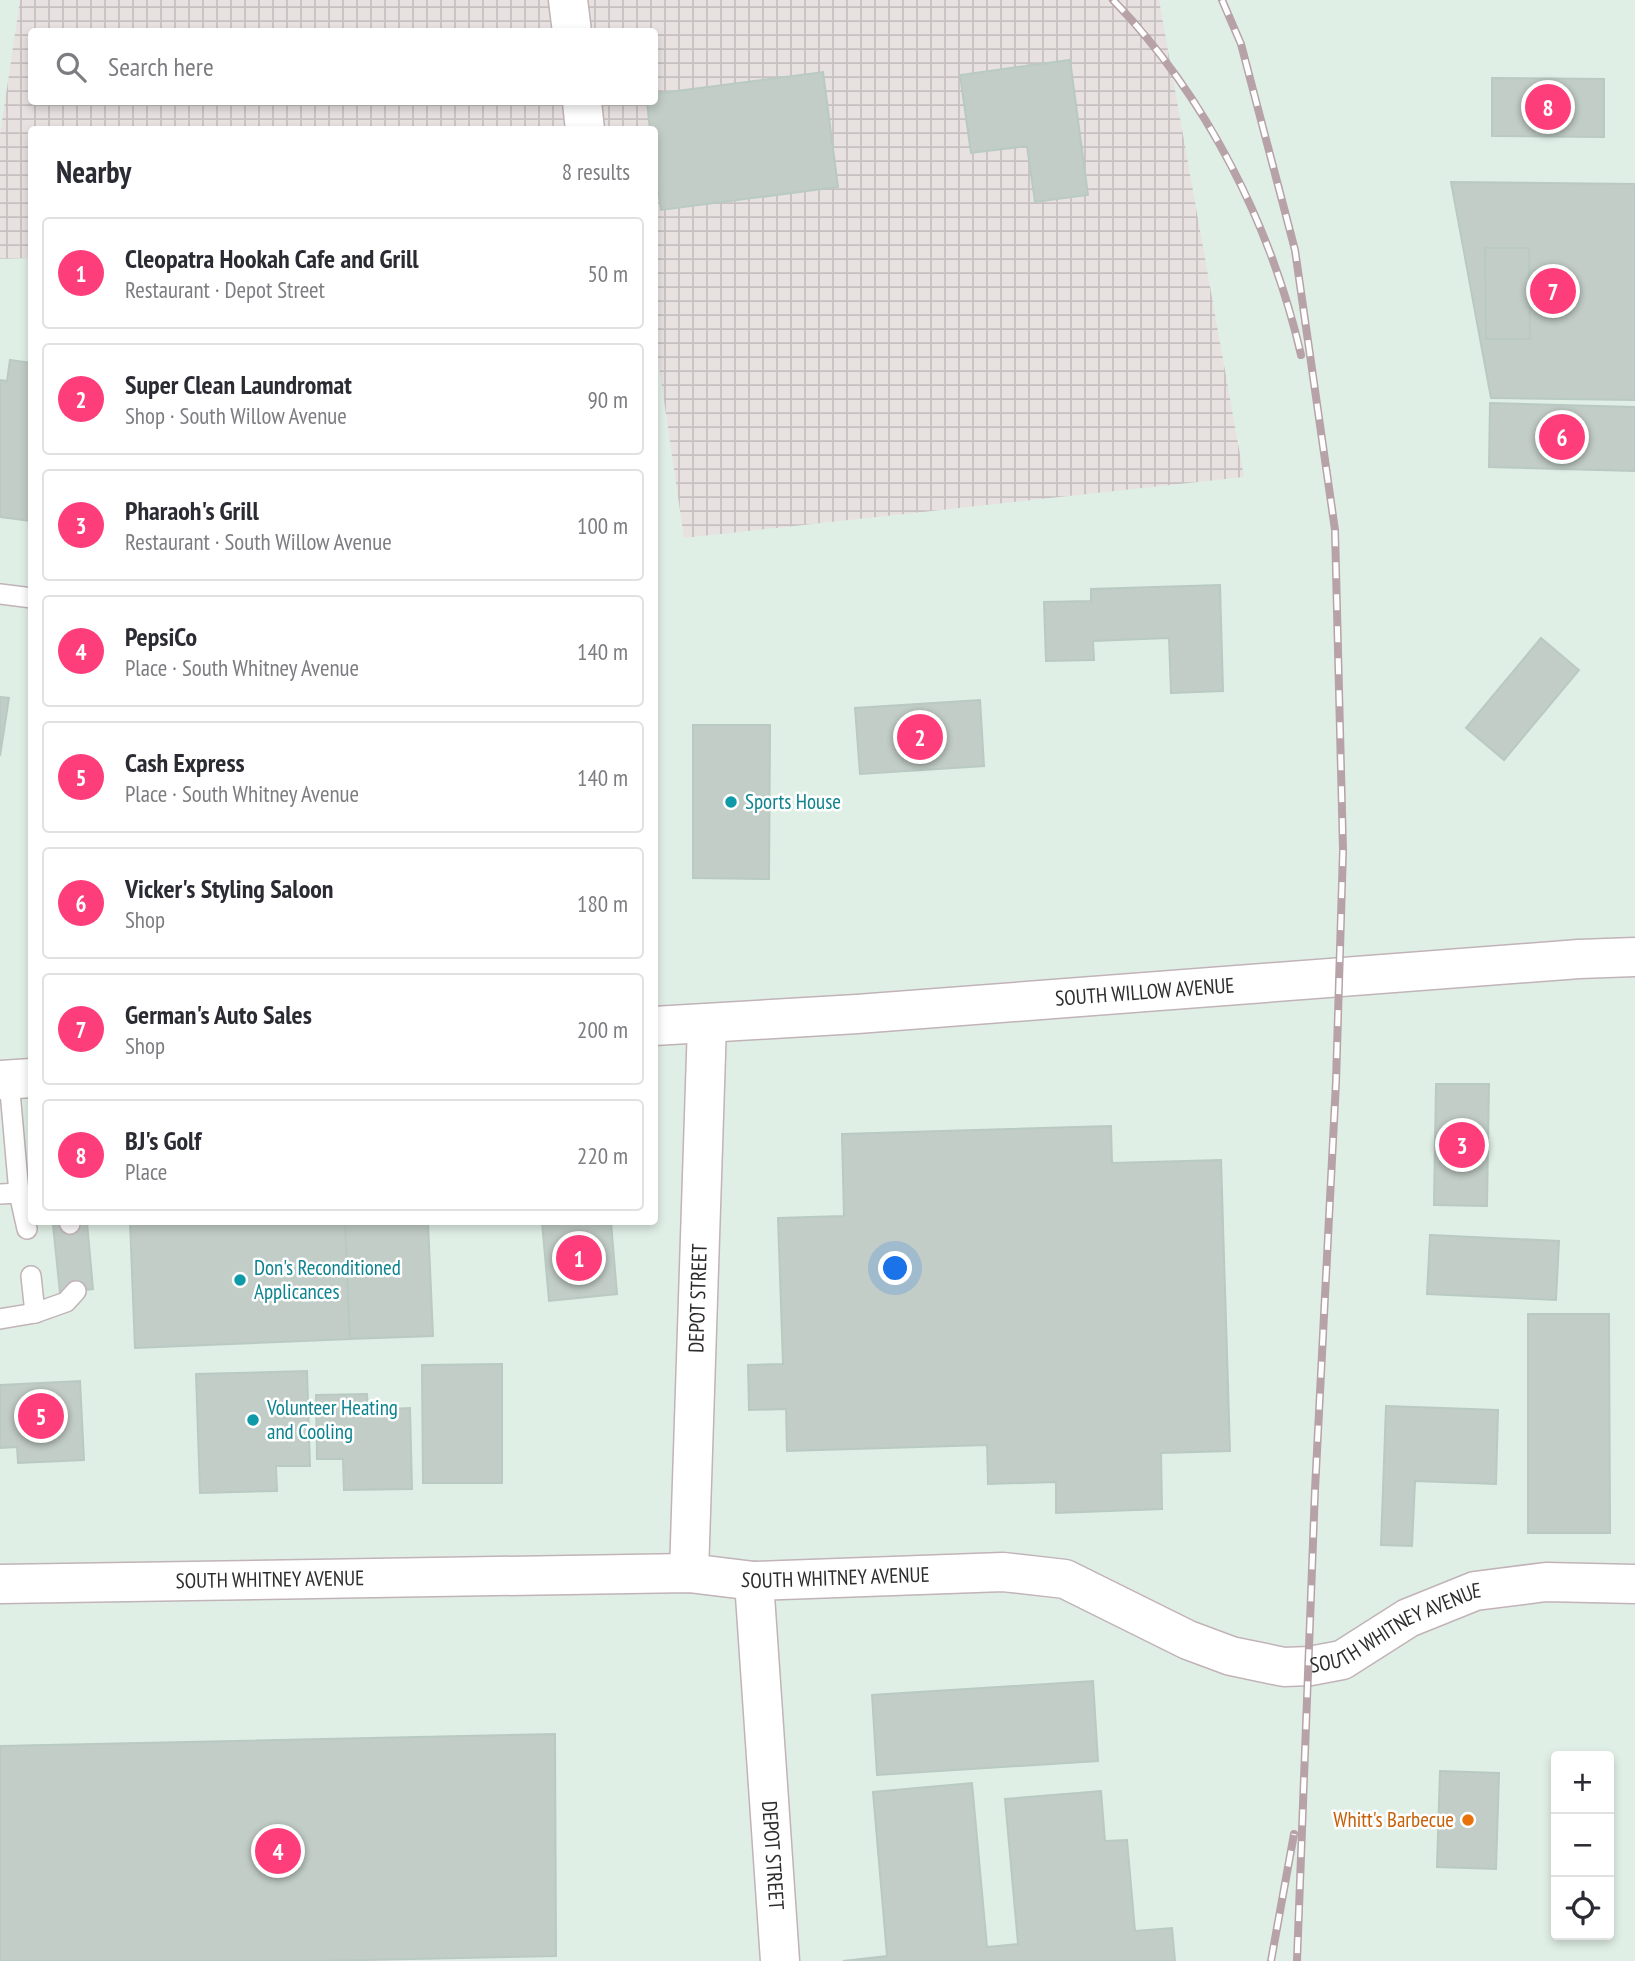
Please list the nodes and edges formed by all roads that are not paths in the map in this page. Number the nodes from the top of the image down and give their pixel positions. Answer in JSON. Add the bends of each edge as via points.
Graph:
{"nodes":[{"id":1,"x":568,"y":0,"type":"edge"},
{"id":2,"x":572,"y":28,"type":"edge"},
{"id":3,"x":582,"y":105,"type":"edge"},
{"id":4,"x":585,"y":126,"type":"edge"},
{"id":5,"x":0,"y":594,"type":"edge"},
{"id":6,"x":28,"y":598,"type":"edge"},
{"id":7,"x":1635,"y":957,"type":"edge"},
{"id":8,"x":707,"y":1024,"type":"junction"},
{"id":9,"x":658,"y":1026,"type":"edge"},
{"id":10,"x":13,"y":1079,"type":"edge"},
{"id":11,"x":15,"y":1141,"type":"junction"},
{"id":12,"x":28,"y":1156,"type":"edge"},
{"id":13,"x":9,"y":1193,"type":"edge"},
{"id":14,"x":27,"y":1229,"type":"dead end"},
{"id":15,"x":31,"y":1276,"type":"dead end"},
{"id":16,"x":76,"y":1291,"type":"dead end"},
{"id":17,"x":35,"y":1313,"type":"junction"},
{"id":18,"x":0,"y":1315,"type":"edge"},
{"id":19,"x":689,"y":1573,"type":"junction"},
{"id":20,"x":754,"y":1581,"type":"junction"},
{"id":21,"x":0,"y":1584,"type":"edge"},
{"id":22,"x":1635,"y":1584,"type":"edge"},
{"id":23,"x":780,"y":1961,"type":"edge"}],
"edges":[{"from":1,"to":2,"type":"street"},
{"from":3,"to":4,"type":"street"},
{"from":5,"to":6,"type":"lane"},
{"from":7,"to":8,"type":"street","name":"SOUTH WILLOW AVENUE"},
{"from":8,"to":9,"type":"street","name":"SOUTH WILLOW AVENUE"},
{"from":8,"to":19,"type":"street","name":"DEPOT STREET"},
{"from":10,"to":11,"type":"lane"},
{"from":11,"to":12,"type":"lane"},
{"from":11,"to":13,"type":"lane"},
{"from":13,"to":14,"type":"lane"},
{"from":15,"to":17,"type":"lane"},
{"from":16,"to":17,"type":"lane","via":[[66,1302]]},
{"from":17,"to":18,"type":"lane"},
{"from":19,"to":20,"type":"street","name":"SOUTH WHITNEY AVENUE"},
{"from":19,"to":21,"type":"street","name":"SOUTH WHITNEY AVENUE"},
{"from":20,"to":22,"type":"street","name":"SOUTH WHITNEY AVENUE","via":[[1003,1573],[1065,1579],[1188,1640],[1231,1656],[1284,1667],[1342,1660],[1408,1618],[1475,1591],[1546,1582]]},
{"from":20,"to":23,"type":"street","name":"DEPOT STREET"}]}
